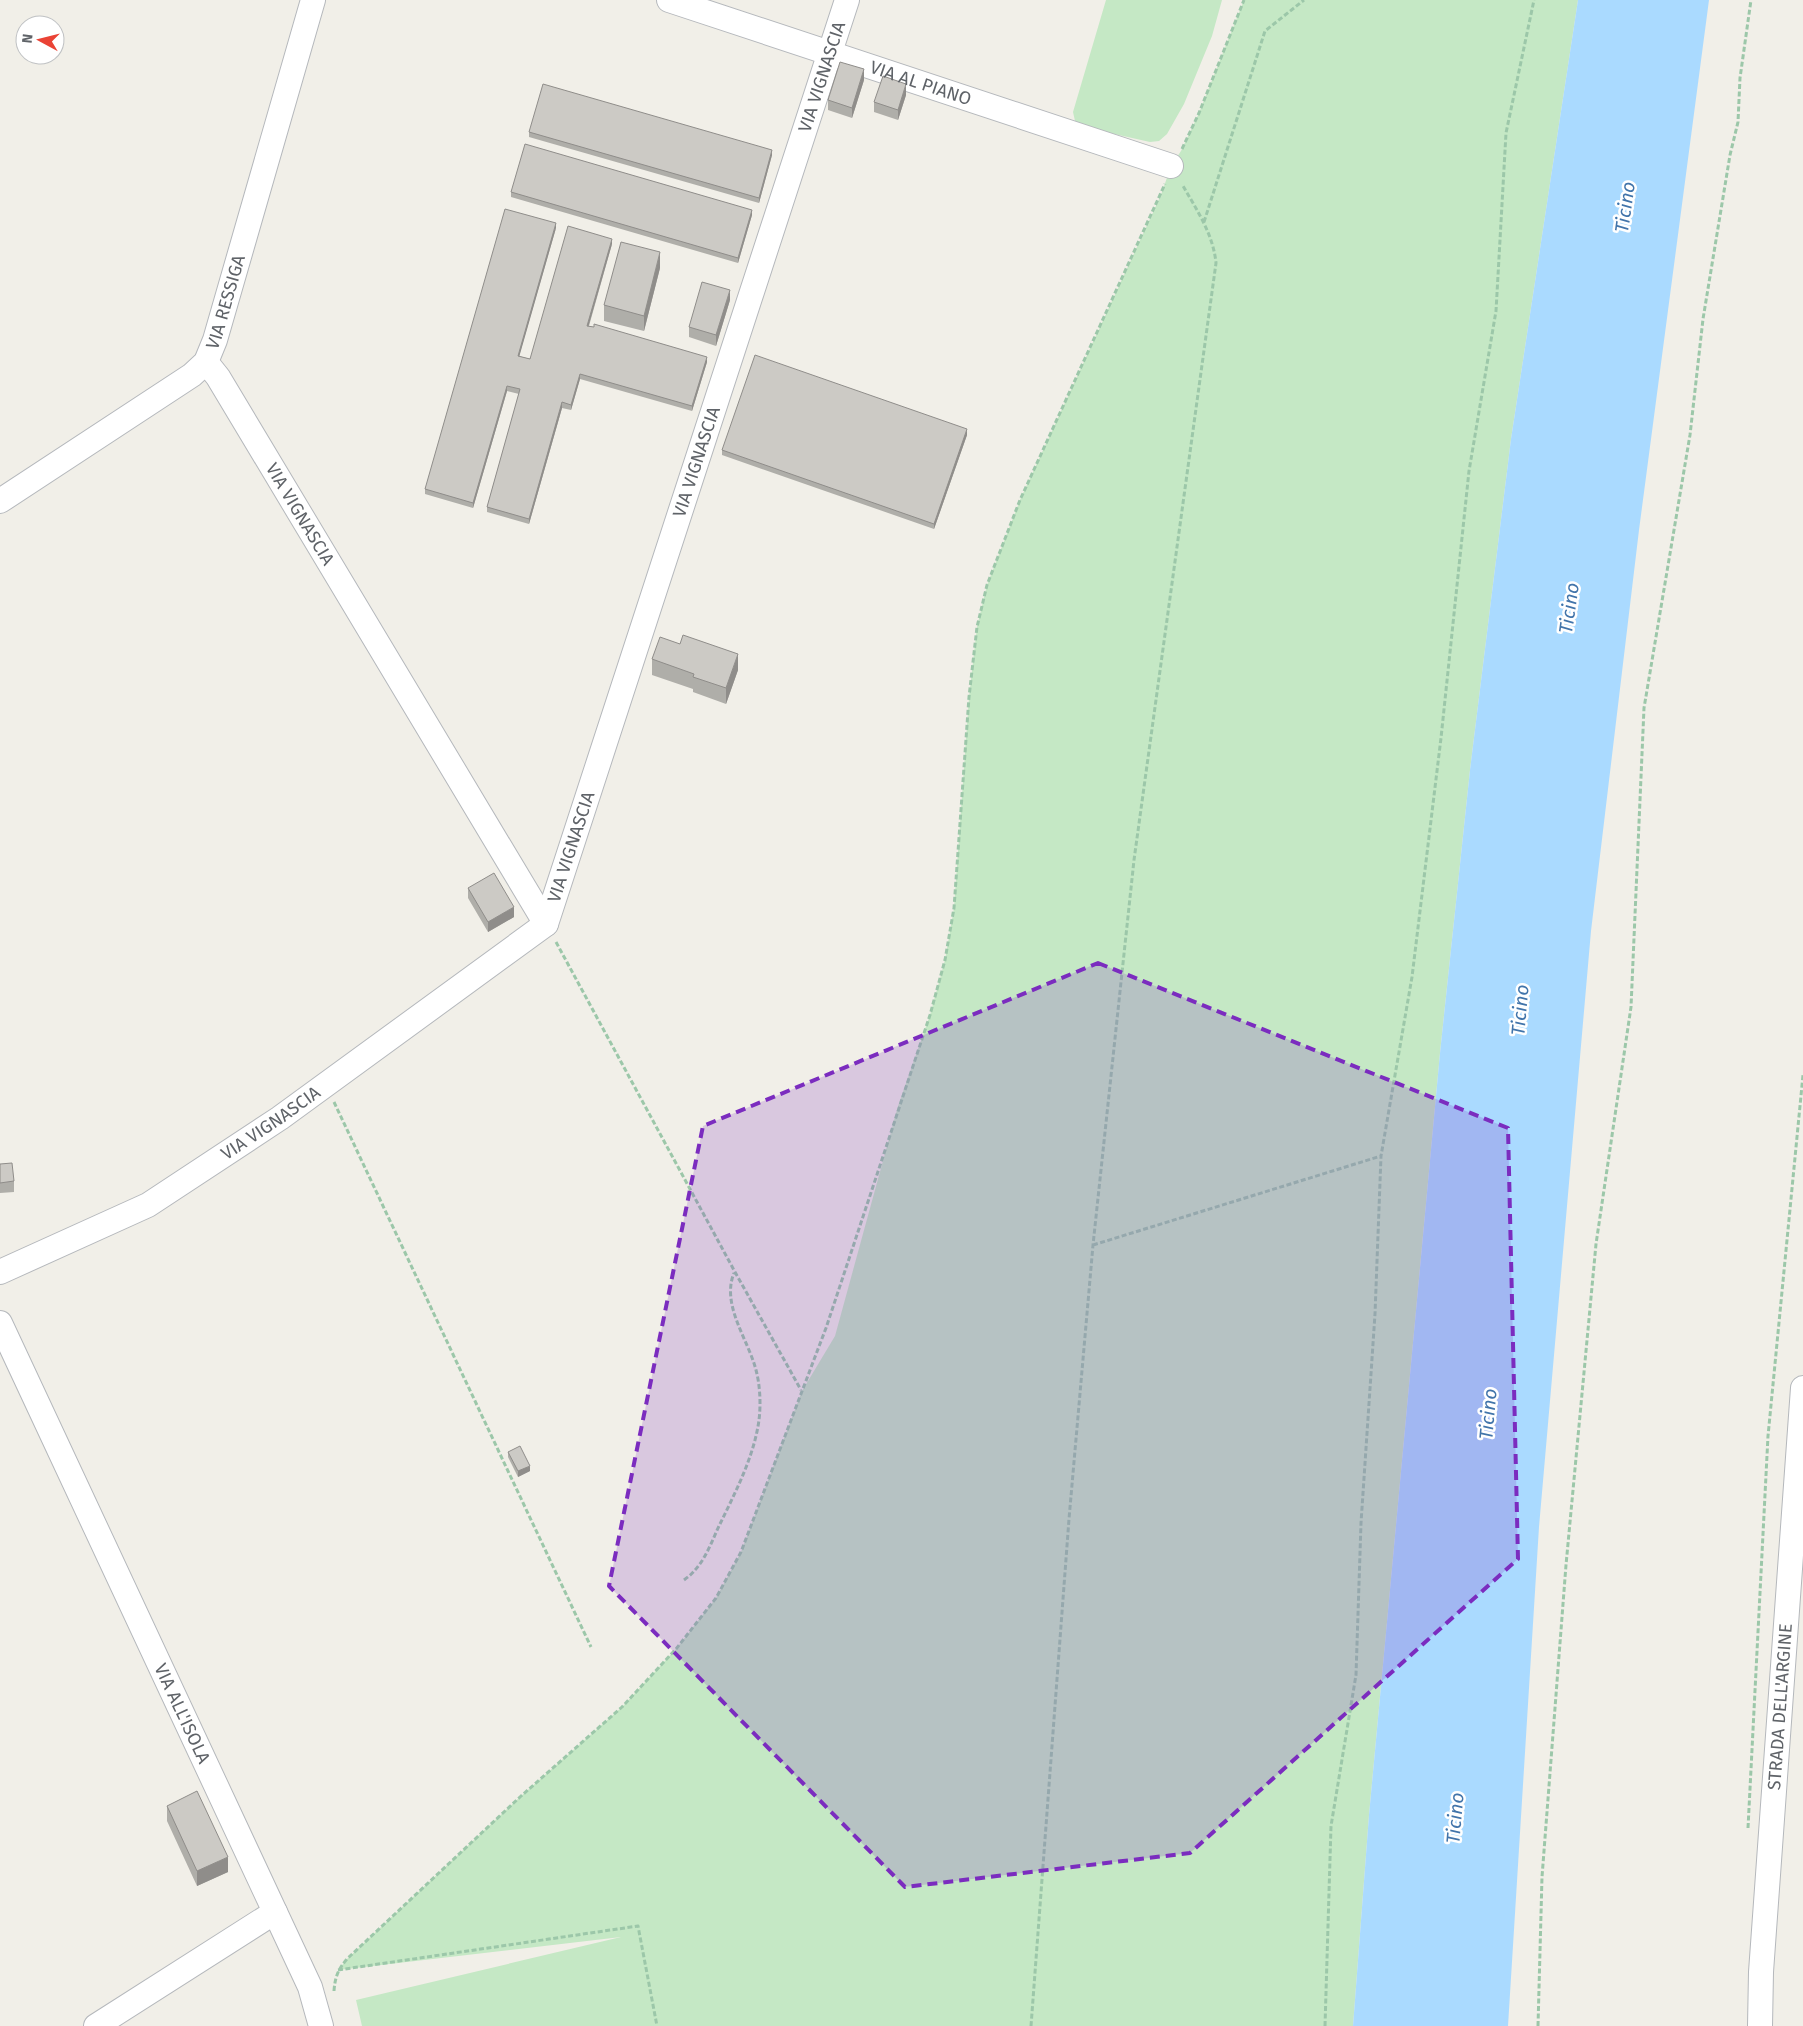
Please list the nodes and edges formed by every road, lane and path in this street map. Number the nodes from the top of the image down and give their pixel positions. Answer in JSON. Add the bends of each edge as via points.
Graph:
{"nodes":[{"id":1,"x":313,"y":0,"type":"edge"},
{"id":2,"x":669,"y":0,"type":"edge"},
{"id":3,"x":847,"y":0,"type":"edge"},
{"id":4,"x":1244,"y":0,"type":"edge"},
{"id":5,"x":1304,"y":0,"type":"edge"},
{"id":6,"x":1534,"y":0,"type":"edge"},
{"id":7,"x":1751,"y":0,"type":"edge"},
{"id":8,"x":830,"y":53,"type":"junction"},
{"id":9,"x":1171,"y":166,"type":"junction"},
{"id":10,"x":1204,"y":222,"type":"junction"},
{"id":11,"x":206,"y":362,"type":"junction"},
{"id":12,"x":0,"y":502,"type":"edge"},
{"id":13,"x":546,"y":924,"type":"junction"},
{"id":14,"x":1803,"y":1075,"type":"edge"},
{"id":15,"x":326,"y":1085,"type":"junction"},
{"id":16,"x":1381,"y":1156,"type":"junction"},
{"id":17,"x":1093,"y":1245,"type":"junction"},
{"id":18,"x":0,"y":1272,"type":"edge"},
{"id":19,"x":734,"y":1272,"type":"junction"},
{"id":20,"x":0,"y":1323,"type":"edge"},
{"id":21,"x":1803,"y":1388,"type":"edge"},
{"id":22,"x":802,"y":1391,"type":"junction"},
{"id":23,"x":684,"y":1580,"type":"dead end"},
{"id":24,"x":591,"y":1647,"type":"dead end"},
{"id":25,"x":1748,"y":1829,"type":"dead end"},
{"id":26,"x":275,"y":1912,"type":"junction"},
{"id":27,"x":338,"y":1970,"type":"junction"},
{"id":28,"x":334,"y":1994,"type":"dead end"},
{"id":29,"x":96,"y":2026,"type":"edge"},
{"id":30,"x":321,"y":2026,"type":"edge"},
{"id":31,"x":657,"y":2026,"type":"edge"},
{"id":32,"x":1031,"y":2026,"type":"edge"},
{"id":33,"x":1325,"y":2026,"type":"edge"},
{"id":34,"x":1538,"y":2026,"type":"edge"},
{"id":35,"x":1760,"y":2026,"type":"edge"}],
"edges":[{"from":1,"to":11,"type":"street","name":"VIA RESSIGA"},
{"from":2,"to":8,"type":"street","name":"VIA AL PIANO"},
{"from":3,"to":8,"type":"street","name":"VIA VIGNASCIA"},
{"from":4,"to":9,"type":"path","via":[[1200,113]]},
{"from":5,"to":10,"type":"path","via":[[1265,30]]},
{"from":6,"to":16,"type":"path","via":[[1506,133],[1496,310],[1470,471],[1412,977]]},
{"from":7,"to":34,"type":"path","via":[[1740,78],[1738,122],[1703,319],[1690,435],[1644,708],[1631,1007],[1596,1244],[1568,1546],[1542,1877]]},
{"from":8,"to":9,"type":"street","name":"VIA AL PIANO"},
{"from":8,"to":13,"type":"street","name":"VIA VIGNASCIA"},
{"from":9,"to":10,"type":"path"},
{"from":9,"to":22,"type":"path","via":[[1161,195],[1020,500],[987,585],[977,627],[954,908],[945,960],[930,1015]]},
{"from":10,"to":17,"type":"path","via":[[1216,263],[1134,860]]},
{"from":11,"to":12,"type":"street","name":"VIA RESSIGA","via":[[192,375]]},
{"from":11,"to":13,"type":"street","name":"VIA VIGNASCIA","via":[[218,377]]},
{"from":13,"to":15,"type":"street","name":"VIA VIGNASCIA"},
{"from":13,"to":19,"type":"path"},
{"from":14,"to":25,"type":"path","via":[[1768,1436]]},
{"from":15,"to":18,"type":"street","name":"VIA VIGNASCIA","via":[[148,1205]]},
{"from":15,"to":24,"type":"path"},
{"from":16,"to":17,"type":"path"},
{"from":16,"to":33,"type":"path","via":[[1356,1675],[1331,1826]]},
{"from":17,"to":32,"type":"path","via":[[1067,1539]]},
{"from":19,"to":22,"type":"path"},
{"from":19,"to":23,"type":"path","via":[[731,1281],[733,1310],[756,1371],[759,1421],[754,1444],[736,1490],[706,1555]]},
{"from":20,"to":26,"type":"street","name":"VIA ALL'ISOLA"},
{"from":21,"to":35,"type":"street","name":"STRADA DELL'ARGINE","via":[[1761,1972]]},
{"from":22,"to":27,"type":"path","via":[[741,1552],[716,1598],[622,1707],[520,1797]]},
{"from":26,"to":29,"type":"street"},
{"from":26,"to":30,"type":"street","name":"VIA ALL'ISOLA","via":[[310,1987]]},
{"from":27,"to":28,"type":"path"},
{"from":27,"to":31,"type":"path","via":[[638,1926]]}]}
